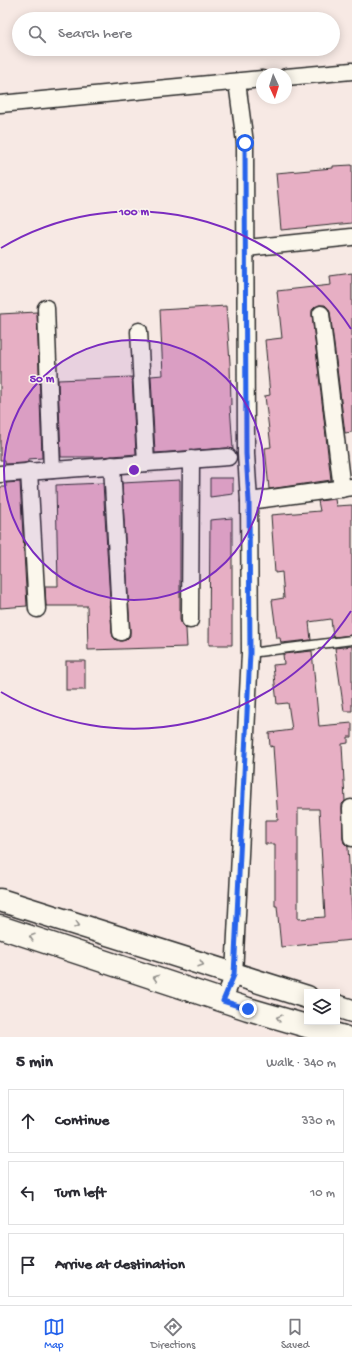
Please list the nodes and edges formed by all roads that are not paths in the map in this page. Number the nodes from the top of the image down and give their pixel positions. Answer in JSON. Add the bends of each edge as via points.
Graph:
{"nodes":[{"id":1,"x":352,"y":71,"type":"edge"},
{"id":2,"x":292,"y":76,"type":"edge"},
{"id":3,"x":256,"y":80,"type":"edge"},
{"id":4,"x":237,"y":82,"type":"junction"},
{"id":5,"x":0,"y":104,"type":"edge"},
{"id":6,"x":352,"y":237,"type":"edge"},
{"id":7,"x":246,"y":248,"type":"junction"},
{"id":8,"x":46,"y":308,"type":"dead end"},
{"id":9,"x":321,"y":314,"type":"dead end"},
{"id":10,"x":139,"y":331,"type":"dead end"},
{"id":11,"x":228,"y":457,"type":"dead end"},
{"id":12,"x":191,"y":459,"type":"junction"},
{"id":13,"x":146,"y":463,"type":"junction"},
{"id":14,"x":112,"y":465,"type":"junction"},
{"id":15,"x":52,"y":470,"type":"junction"},
{"id":16,"x":29,"y":471,"type":"junction"},
{"id":17,"x":0,"y":474,"type":"edge"},
{"id":18,"x":347,"y":488,"type":"edge"},
{"id":19,"x":249,"y":501,"type":"junction"},
{"id":20,"x":36,"y":609,"type":"dead end"},
{"id":21,"x":190,"y":620,"type":"dead end"},
{"id":22,"x":121,"y":632,"type":"dead end"},
{"id":23,"x":352,"y":640,"type":"edge"},
{"id":24,"x":250,"y":653,"type":"junction"},
{"id":25,"x":351,"y":808,"type":"dead end"},
{"id":26,"x":352,"y":838,"type":"edge"},
{"id":27,"x":0,"y":900,"type":"edge"},
{"id":28,"x":0,"y":927,"type":"edge"},
{"id":29,"x":234,"y":975,"type":"junction"},
{"id":30,"x":304,"y":996,"type":"edge"},
{"id":31,"x":223,"y":1001,"type":"junction"},
{"id":32,"x":340,"y":1007,"type":"edge"},
{"id":33,"x":352,"y":1011,"type":"edge"},
{"id":34,"x":314,"y":1033,"type":"edge"},
{"id":35,"x":344,"y":1037,"type":"edge"}],
"edges":[{"from":1,"to":2,"type":"street"},
{"from":3,"to":4,"type":"street"},
{"from":4,"to":5,"type":"street"},
{"from":4,"to":7,"type":"street","via":[[245,143]]},
{"from":6,"to":7,"type":"street"},
{"from":7,"to":19,"type":"street","via":[[246,454]]},
{"from":8,"to":15,"type":"street"},
{"from":9,"to":18,"type":"street"},
{"from":10,"to":13,"type":"street"},
{"from":11,"to":12,"type":"street"},
{"from":12,"to":13,"type":"street"},
{"from":12,"to":21,"type":"street"},
{"from":13,"to":14,"type":"street"},
{"from":14,"to":15,"type":"street"},
{"from":14,"to":22,"type":"street"},
{"from":15,"to":16,"type":"street"},
{"from":16,"to":17,"type":"street"},
{"from":16,"to":20,"type":"street"},
{"from":18,"to":19,"type":"street"},
{"from":19,"to":24,"type":"street"},
{"from":23,"to":24,"type":"lane"},
{"from":24,"to":29,"type":"street"},
{"from":25,"to":26,"type":"street"},
{"from":27,"to":29,"type":"street","one_way":true},
{"from":31,"to":28,"type":"street","one_way":true},
{"from":29,"to":30,"type":"street"},
{"from":29,"to":31,"type":"street"},
{"from":34,"to":31,"type":"street","one_way":true},
{"from":32,"to":33,"type":"street"},
{"from":34,"to":35,"type":"street"}]}
